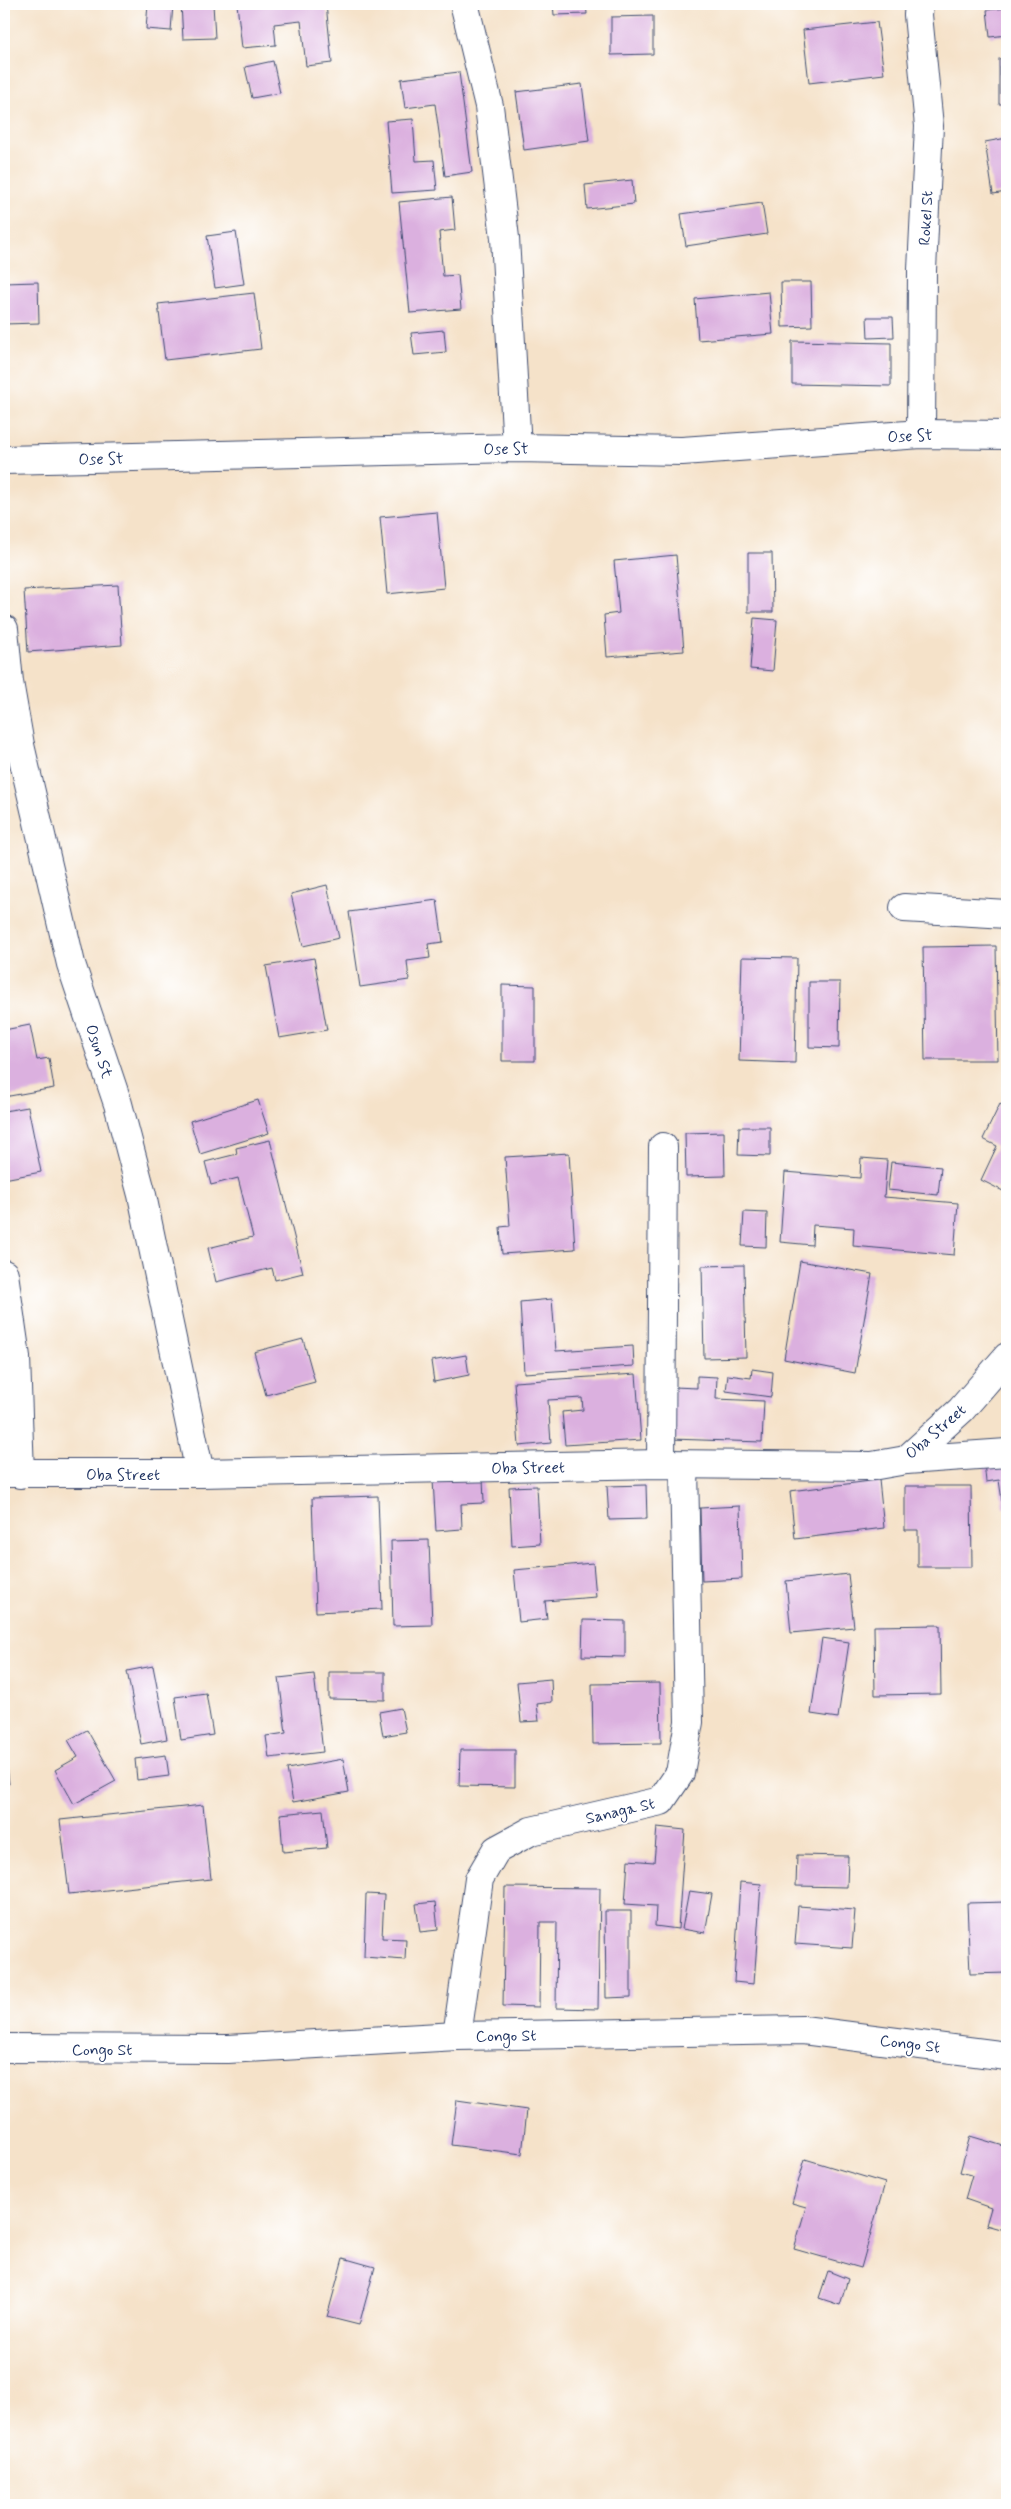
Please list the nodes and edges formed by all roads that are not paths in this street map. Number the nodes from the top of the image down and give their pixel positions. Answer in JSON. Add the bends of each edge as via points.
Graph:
{"nodes":[{"id":1,"x":919,"y":4,"type":"edge"},
{"id":2,"x":466,"y":7,"type":"dead end"},
{"id":3,"x":921,"y":434,"type":"junction"},
{"id":4,"x":1007,"y":435,"type":"edge"},
{"id":5,"x":517,"y":448,"type":"junction"},
{"id":6,"x":4,"y":460,"type":"edge"},
{"id":7,"x":4,"y":629,"type":"edge"},
{"id":8,"x":904,"y":908,"type":"dead end"},
{"id":9,"x":1007,"y":914,"type":"edge"},
{"id":10,"x":663,"y":1146,"type":"dead end"},
{"id":11,"x":4,"y":1274,"type":"edge"},
{"id":12,"x":1007,"y":1357,"type":"edge"},
{"id":13,"x":1007,"y":1453,"type":"edge"},
{"id":14,"x":906,"y":1460,"type":"junction"},
{"id":15,"x":672,"y":1465,"type":"junction"},
{"id":16,"x":200,"y":1473,"type":"junction"},
{"id":17,"x":12,"y":1474,"type":"edge"},
{"id":18,"x":457,"y":2036,"type":"junction"},
{"id":19,"x":4,"y":2048,"type":"edge"},
{"id":20,"x":1007,"y":2056,"type":"edge"}],
"edges":[{"from":1,"to":3,"type":"street","name":"Rokel St","via":[[930,126],[922,270]]},
{"from":2,"to":5,"type":"street","via":[[489,106],[505,238]]},
{"from":3,"to":4,"type":"street","name":"Ose St"},
{"from":3,"to":5,"type":"street","name":"Ose St","via":[[682,451]]},
{"from":5,"to":6,"type":"street","name":"Ose St"},
{"from":7,"to":16,"type":"street","name":"Osun St","via":[[9,682],[36,816],[71,964],[118,1104],[142,1195]]},
{"from":8,"to":9,"type":"street"},
{"from":10,"to":15,"type":"street","name":"Sanaga St"},
{"from":11,"to":17,"type":"street","via":[[16,1357]]},
{"from":12,"to":14,"type":"street","name":"Oba Street","via":[[961,1410]]},
{"from":13,"to":14,"type":"street"},
{"from":14,"to":15,"type":"street","name":"Oba Street","via":[[872,1466]]},
{"from":15,"to":16,"type":"street","name":"Oba Street"},
{"from":15,"to":18,"type":"street","name":"Sanaga St","via":[[689,1722],[680,1773],[661,1801],[531,1831],[496,1850],[479,1879]]},
{"from":16,"to":17,"type":"street","name":"Oba Street"},
{"from":18,"to":19,"type":"street","name":"Congo St","via":[[228,2049]]},
{"from":18,"to":20,"type":"street","name":"Congo St","via":[[803,2030]]}]}
